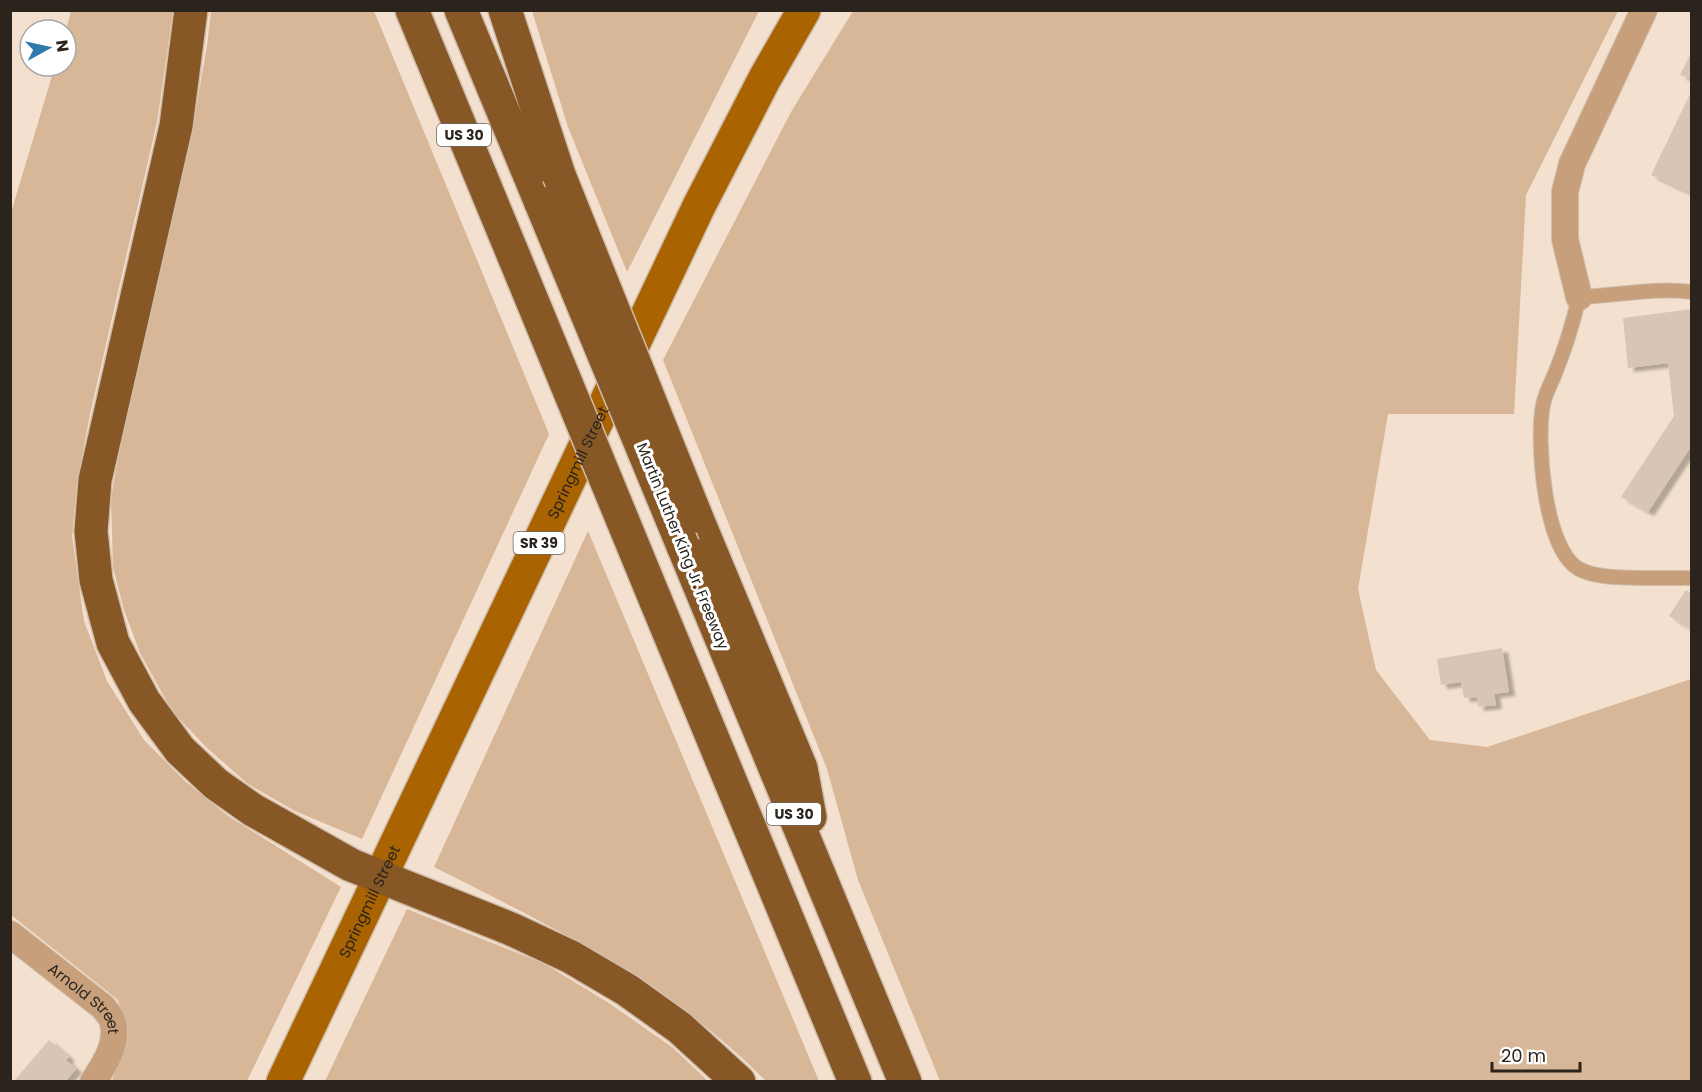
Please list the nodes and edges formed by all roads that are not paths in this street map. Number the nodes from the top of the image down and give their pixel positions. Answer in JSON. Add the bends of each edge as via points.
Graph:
{"nodes":[{"id":1,"x":191,"y":10,"type":"edge"},
{"id":2,"x":412,"y":10,"type":"edge"},
{"id":3,"x":461,"y":10,"type":"edge"},
{"id":4,"x":505,"y":10,"type":"edge"},
{"id":5,"x":804,"y":10,"type":"edge"},
{"id":6,"x":1644,"y":10,"type":"edge"},
{"id":7,"x":1692,"y":292,"type":"edge"},
{"id":8,"x":1579,"y":297,"type":"junction"},
{"id":9,"x":1692,"y":578,"type":"edge"},
{"id":10,"x":381,"y":876,"type":"junction"},
{"id":11,"x":820,"y":878,"type":"junction"},
{"id":12,"x":10,"y":934,"type":"edge"},
{"id":13,"x":93,"y":1082,"type":"edge"},
{"id":14,"x":283,"y":1082,"type":"edge"},
{"id":15,"x":739,"y":1082,"type":"edge"},
{"id":16,"x":855,"y":1082,"type":"edge"},
{"id":17,"x":905,"y":1082,"type":"edge"}],
"edges":[{"from":1,"to":10,"type":"highway","via":[[176,126],[95,480],[91,531],[96,580],[113,643],[144,701],[180,750],[216,784],[254,810],[351,865]]},
{"from":2,"to":16,"type":"highway","number":"US 30","bridge":true},
{"from":3,"to":11,"type":"highway","name":"Martin Luther King Jr. Freeway","number":"US 30","bridge":true},
{"from":4,"to":11,"type":"highway","bridge":true,"via":[[559,175],[801,768]]},
{"from":5,"to":10,"type":"main road","name":"Springmill Street","number":"SR 39","via":[[699,206]]},
{"from":6,"to":8,"type":"street","via":[[1572,164],[1565,192],[1565,239]]},
{"from":7,"to":8,"type":"lane"},
{"from":8,"to":9,"type":"lane","via":[[1543,404],[1541,470],[1553,530],[1578,568],[1599,575]]},
{"from":10,"to":14,"type":"main road","name":"Springmill Street","number":"SR 39"},
{"from":10,"to":15,"type":"highway","via":[[571,957],[680,1028]]},
{"from":11,"to":17,"type":"highway","name":"Martin Luther King Jr. Freeway","number":"US 30"},
{"from":12,"to":13,"type":"street","name":"Arnold Street","via":[[103,1006],[113,1022],[110,1053]]}]}
